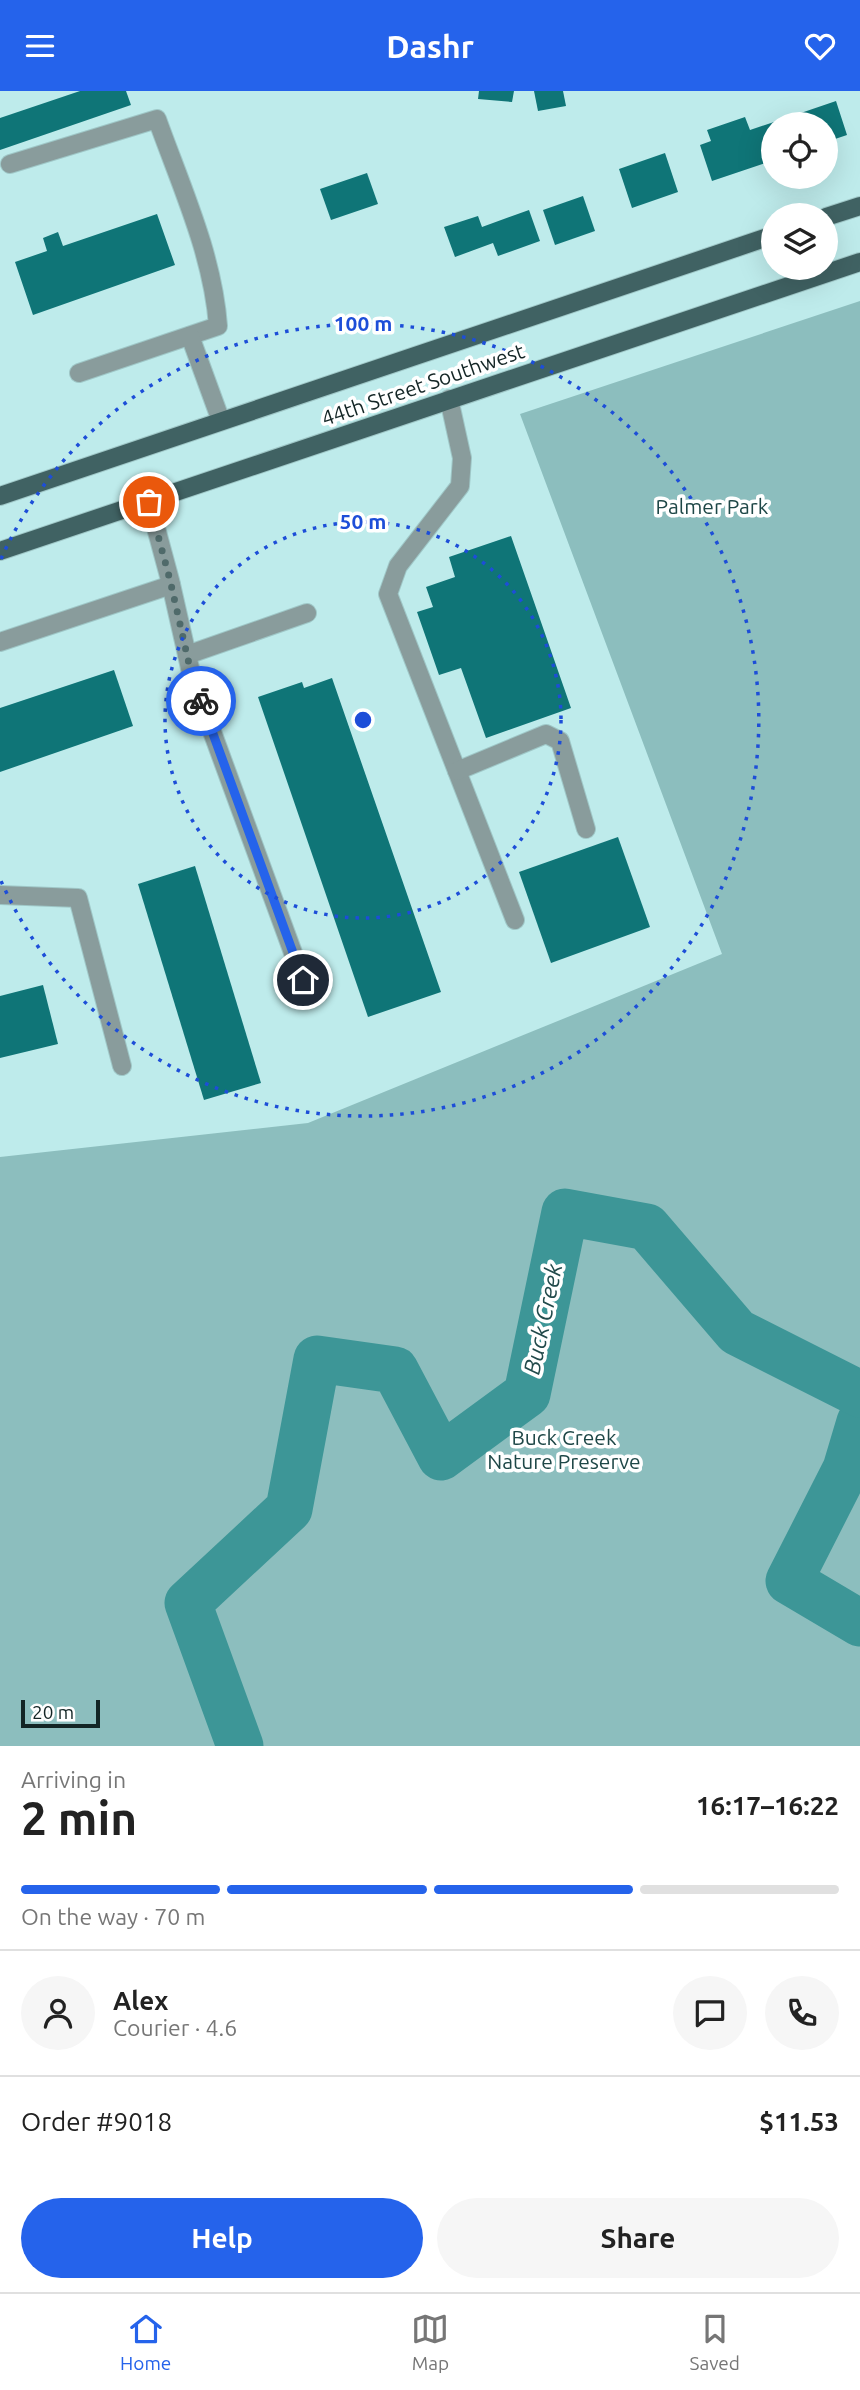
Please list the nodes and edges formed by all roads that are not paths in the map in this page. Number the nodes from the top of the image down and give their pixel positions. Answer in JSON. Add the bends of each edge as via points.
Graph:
{"nodes":[{"id":1,"x":10,"y":164,"type":"dead end"},
{"id":2,"x":860,"y":206,"type":"edge"},
{"id":3,"x":838,"y":213,"type":"edge"},
{"id":4,"x":761,"y":239,"type":"edge"},
{"id":5,"x":860,"y":262,"type":"edge"},
{"id":6,"x":190,"y":336,"type":"junction"},
{"id":7,"x":79,"y":373,"type":"dead end"},
{"id":8,"x":449,"y":400,"type":"junction"},
{"id":9,"x":221,"y":421,"type":"junction"},
{"id":10,"x":0,"y":496,"type":"edge"},
{"id":11,"x":149,"y":502,"type":"junction"},
{"id":12,"x":0,"y":551,"type":"edge"},
{"id":13,"x":171,"y":585,"type":"junction"},
{"id":14,"x":307,"y":613,"type":"dead end"},
{"id":15,"x":0,"y":642,"type":"edge"},
{"id":16,"x":187,"y":655,"type":"junction"},
{"id":17,"x":457,"y":771,"type":"junction"},
{"id":18,"x":586,"y":829,"type":"dead end"},
{"id":19,"x":0,"y":895,"type":"edge"},
{"id":20,"x":515,"y":920,"type":"dead end"},
{"id":21,"x":303,"y":980,"type":"dead end"},
{"id":22,"x":122,"y":1066,"type":"dead end"}],
"edges":[{"from":1,"to":6,"type":"lane","via":[[158,119],[202,245],[216,305],[218,326]]},
{"from":2,"to":3,"type":"main road"},
{"from":4,"to":9,"type":"main road","name":"44th Street Southwest"},
{"from":5,"to":8,"type":"main road","name":"44th Street Southwest"},
{"from":6,"to":7,"type":"lane"},
{"from":6,"to":9,"type":"lane"},
{"from":8,"to":11,"type":"main road","name":"44th Street Southwest"},
{"from":8,"to":17,"type":"lane","via":[[462,457],[460,486],[398,566],[388,594]]},
{"from":9,"to":10,"type":"main road","name":"44th Street Southwest"},
{"from":11,"to":12,"type":"main road","name":"44th Street Southwest"},
{"from":11,"to":13,"type":"lane"},
{"from":13,"to":15,"type":"lane"},
{"from":13,"to":16,"type":"lane"},
{"from":14,"to":16,"type":"lane"},
{"from":16,"to":21,"type":"lane"},
{"from":17,"to":18,"type":"lane","via":[[546,734],[560,741]]},
{"from":17,"to":20,"type":"lane"},
{"from":19,"to":22,"type":"lane","via":[[78,898]]}]}
